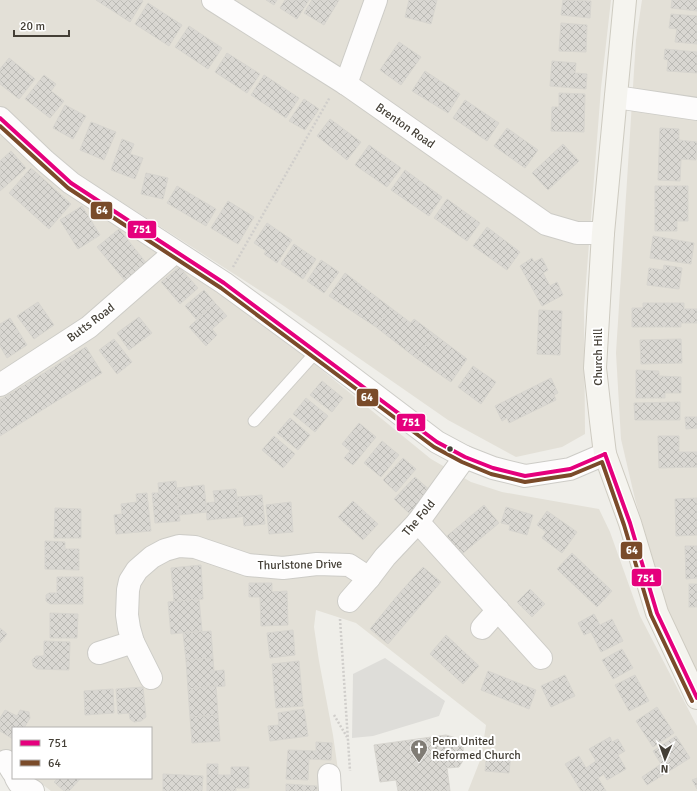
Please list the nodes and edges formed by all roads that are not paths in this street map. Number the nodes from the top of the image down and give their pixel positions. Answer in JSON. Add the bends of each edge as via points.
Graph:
{"nodes":[{"id":1,"x":213,"y":0,"type":"edge"},
{"id":2,"x":376,"y":0,"type":"edge"},
{"id":3,"x":625,"y":0,"type":"edge"},
{"id":4,"x":342,"y":82,"type":"junction"},
{"id":5,"x":616,"y":97,"type":"junction"},
{"id":6,"x":697,"y":109,"type":"edge"},
{"id":7,"x":0,"y":118,"type":"edge"},
{"id":8,"x":603,"y":233,"type":"junction"},
{"id":9,"x":175,"y":252,"type":"junction"},
{"id":10,"x":317,"y":351,"type":"junction"},
{"id":11,"x":0,"y":385,"type":"edge"},
{"id":12,"x":254,"y":421,"type":"dead end"},
{"id":13,"x":605,"y":454,"type":"junction"},
{"id":14,"x":465,"y":457,"type":"junction"},
{"id":15,"x":418,"y":522,"type":"junction"},
{"id":16,"x":369,"y":578,"type":"junction"},
{"id":17,"x":349,"y":601,"type":"road end"},
{"id":18,"x":498,"y":610,"type":"junction"},
{"id":19,"x":482,"y":628,"type":"dead end"},
{"id":20,"x":133,"y":642,"type":"junction"},
{"id":21,"x":99,"y":654,"type":"dead end"},
{"id":22,"x":540,"y":658,"type":"dead end"},
{"id":23,"x":151,"y":678,"type":"dead end"},
{"id":24,"x":697,"y":698,"type":"edge"}],
"edges":[{"from":1,"to":4,"type":"street","name":"Brenton Road"},
{"from":2,"to":4,"type":"street"},
{"from":3,"to":5,"type":"street","name":"Church Hill"},
{"from":4,"to":8,"type":"street","name":"Brenton Road","via":[[546,224],[576,233]]},
{"from":5,"to":6,"type":"street"},
{"from":5,"to":8,"type":"street","name":"Church Hill"},
{"from":7,"to":9,"type":"street","via":[[71,183]]},
{"from":8,"to":13,"type":"street","name":"Church Hill","via":[[596,368]]},
{"from":9,"to":10,"type":"street","via":[[224,283]]},
{"from":9,"to":11,"type":"street","name":"Butts Road","via":[[89,327]]},
{"from":10,"to":12,"type":"lane"},
{"from":10,"to":14,"type":"street","via":[[437,442]]},
{"from":13,"to":14,"type":"street","via":[[570,469],[525,476],[493,468]]},
{"from":13,"to":24,"type":"street","name":"Church Hill","via":[[630,523],[657,613]]},
{"from":14,"to":15,"type":"street","name":"The Fold"},
{"from":15,"to":16,"type":"street","name":"The Fold"},
{"from":15,"to":18,"type":"street"},
{"from":16,"to":17,"type":"street"},
{"from":16,"to":20,"type":"street","name":"Thurlstone Drive","via":[[349,565],[325,564],[283,568],[248,566],[195,547],[179,546],[152,557],[137,570],[130,581],[127,615]]},
{"from":18,"to":19,"type":"street"},
{"from":18,"to":22,"type":"street"},
{"from":20,"to":21,"type":"street"},
{"from":20,"to":23,"type":"street","name":"Thurlstone Drive"}]}
